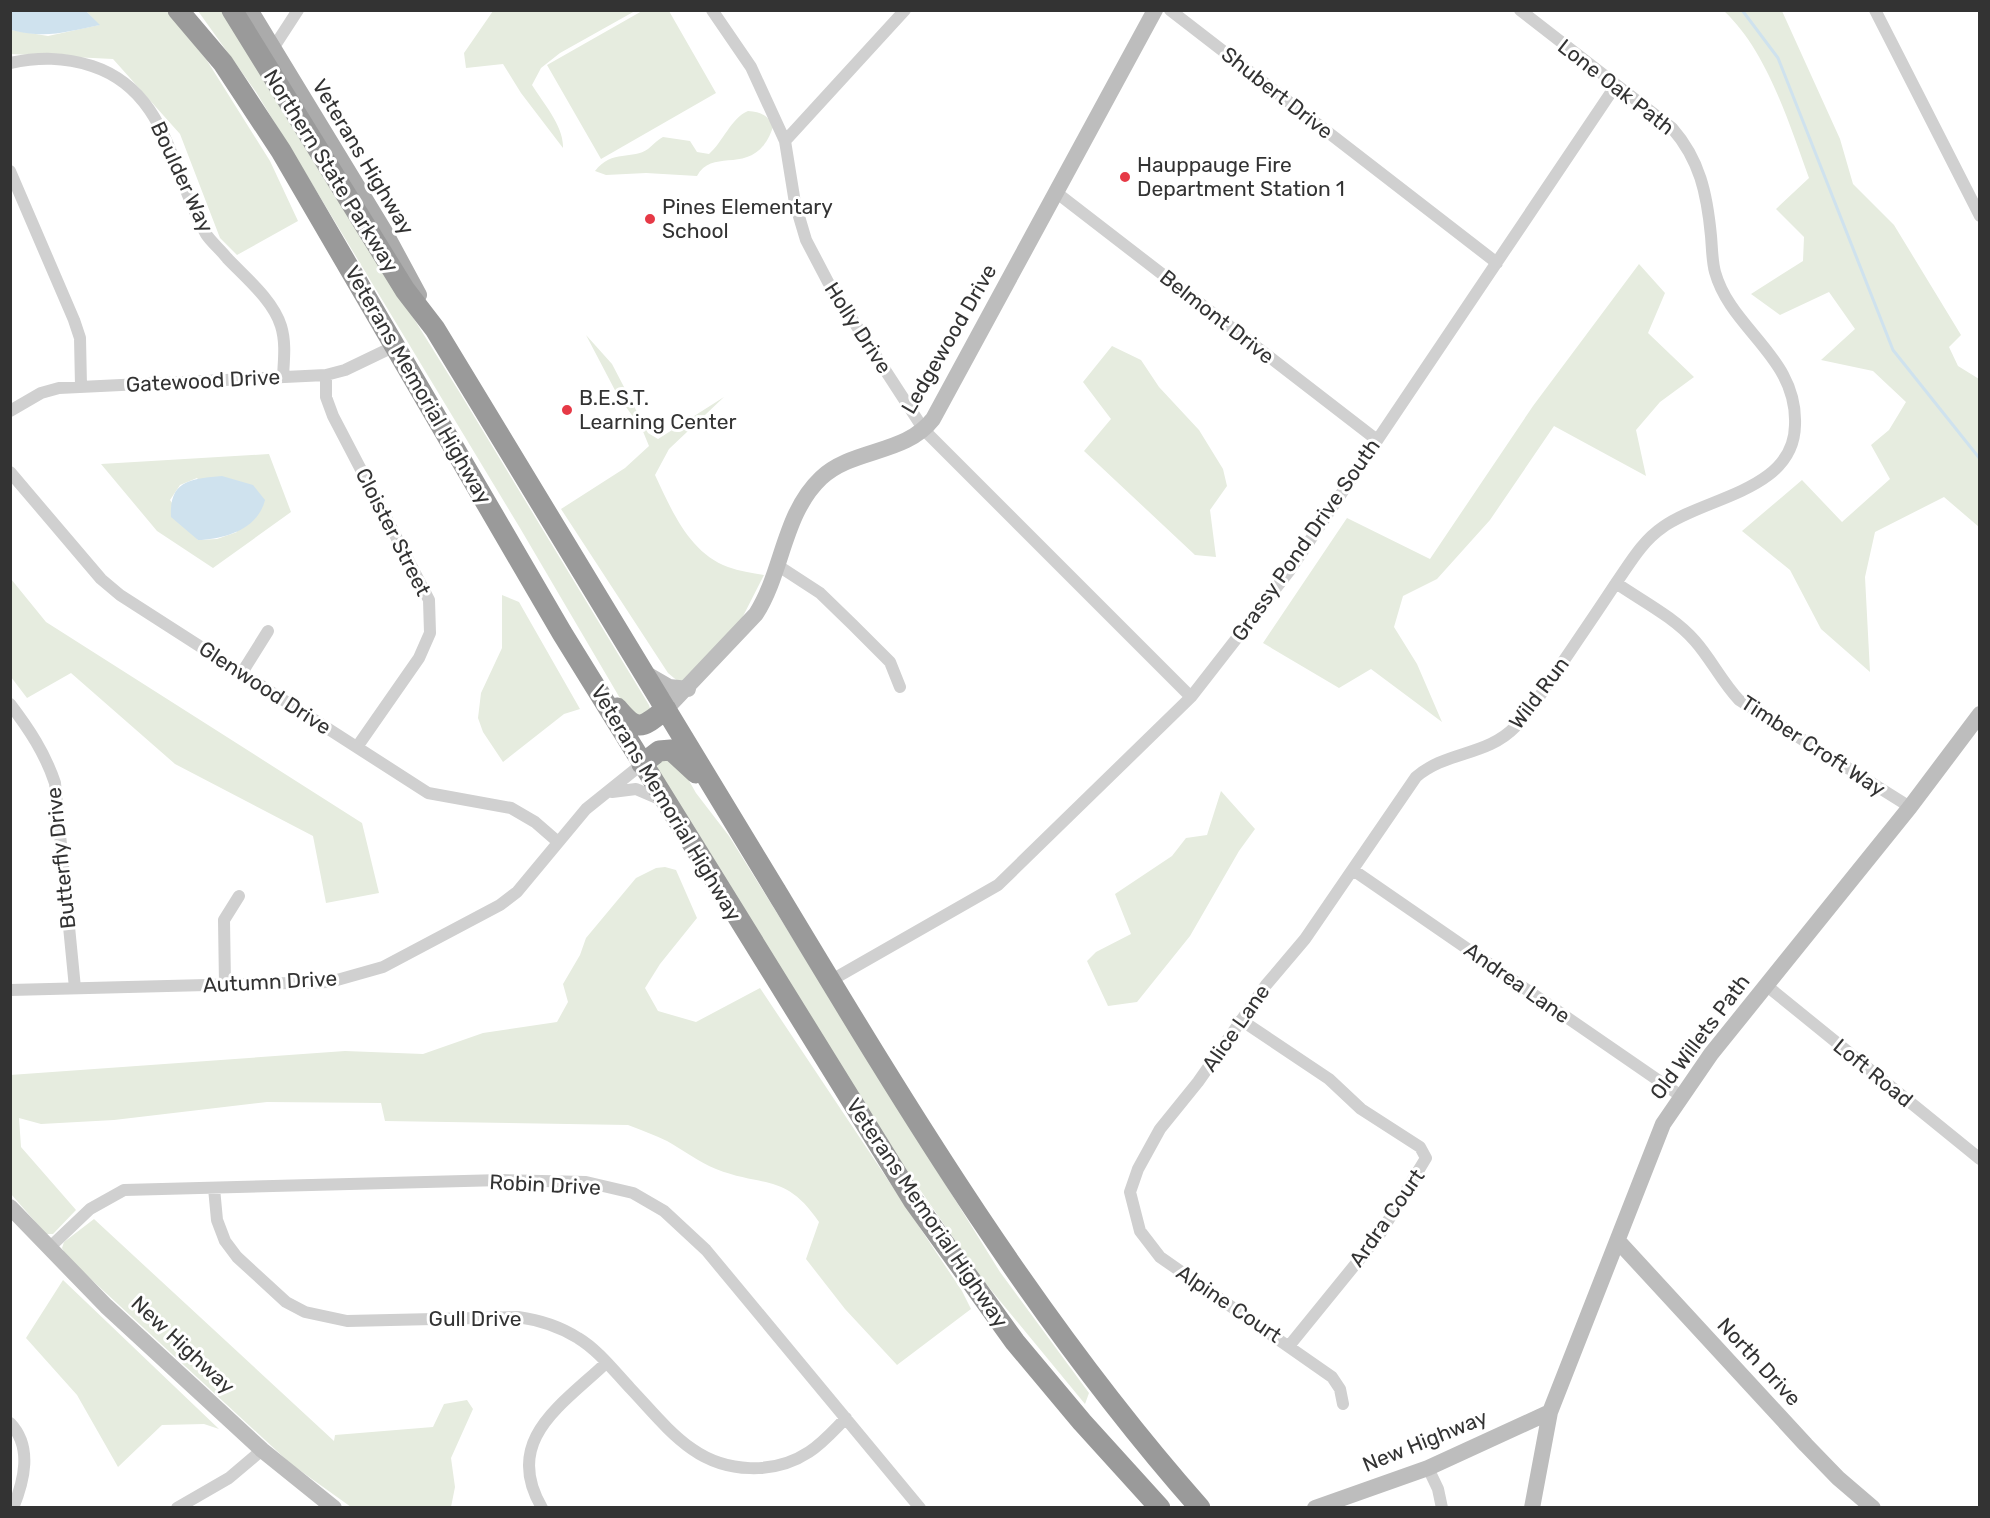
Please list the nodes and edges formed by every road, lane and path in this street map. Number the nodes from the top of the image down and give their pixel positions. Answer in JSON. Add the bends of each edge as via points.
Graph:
{"nodes":[{"id":1,"x":177,"y":10,"type":"edge"},
{"id":2,"x":189,"y":10,"type":"edge"},
{"id":3,"x":232,"y":10,"type":"edge"},
{"id":4,"x":249,"y":10,"type":"edge"},
{"id":5,"x":298,"y":10,"type":"edge"},
{"id":6,"x":712,"y":10,"type":"edge"},
{"id":7,"x":905,"y":10,"type":"edge"},
{"id":8,"x":1155,"y":10,"type":"edge"},
{"id":9,"x":1170,"y":10,"type":"edge"},
{"id":10,"x":1520,"y":10,"type":"edge"},
{"id":11,"x":1875,"y":10,"type":"edge"},
{"id":12,"x":272,"y":50,"type":"junction"},
{"id":13,"x":10,"y":63,"type":"edge"},
{"id":14,"x":223,"y":63,"type":"junction"},
{"id":15,"x":1616,"y":85,"type":"junction"},
{"id":16,"x":785,"y":141,"type":"junction"},
{"id":17,"x":10,"y":171,"type":"edge"},
{"id":18,"x":1057,"y":193,"type":"junction"},
{"id":19,"x":1980,"y":216,"type":"edge"},
{"id":20,"x":1497,"y":263,"type":"junction"},
{"id":21,"x":435,"y":329,"type":"junction"},
{"id":22,"x":395,"y":346,"type":"junction"},
{"id":23,"x":326,"y":375,"type":"junction"},
{"id":24,"x":284,"y":376,"type":"junction"},
{"id":25,"x":81,"y":386,"type":"junction"},
{"id":26,"x":10,"y":411,"type":"edge"},
{"id":27,"x":924,"y":430,"type":"junction"},
{"id":28,"x":1377,"y":440,"type":"junction"},
{"id":29,"x":10,"y":472,"type":"edge"},
{"id":30,"x":1682,"y":516,"type":"joint"},
{"id":31,"x":777,"y":565,"type":"junction"},
{"id":32,"x":1616,"y":583,"type":"junction"},
{"id":33,"x":268,"y":631,"type":"dead end"},
{"id":34,"x":581,"y":664,"type":"junction"},
{"id":35,"x":243,"y":671,"type":"junction"},
{"id":36,"x":643,"y":672,"type":"junction"},
{"id":37,"x":900,"y":687,"type":"dead end"},
{"id":38,"x":688,"y":689,"type":"junction"},
{"id":39,"x":1191,"y":696,"type":"junction"},
{"id":40,"x":10,"y":704,"type":"edge"},
{"id":41,"x":666,"y":710,"type":"junction"},
{"id":42,"x":1980,"y":714,"type":"edge"},
{"id":43,"x":357,"y":747,"type":"junction"},
{"id":44,"x":642,"y":764,"type":"junction"},
{"id":45,"x":608,"y":793,"type":"junction"},
{"id":46,"x":719,"y":797,"type":"junction"},
{"id":47,"x":664,"y":801,"type":"junction"},
{"id":48,"x":1910,"y":807,"type":"junction"},
{"id":49,"x":558,"y":842,"type":"junction"},
{"id":50,"x":1353,"y":870,"type":"junction"},
{"id":51,"x":239,"y":896,"type":"dead end"},
{"id":52,"x":830,"y":981,"type":"junction"},
{"id":53,"x":225,"y":985,"type":"junction"},
{"id":54,"x":1767,"y":986,"type":"junction"},
{"id":55,"x":75,"y":988,"type":"junction"},
{"id":56,"x":10,"y":990,"type":"edge"},
{"id":57,"x":1240,"y":1020,"type":"junction"},
{"id":58,"x":1681,"y":1096,"type":"junction"},
{"id":59,"x":1980,"y":1159,"type":"edge"},
{"id":60,"x":214,"y":1188,"type":"junction"},
{"id":61,"x":1130,"y":1192,"type":"joint"},
{"id":62,"x":12,"y":1213,"type":"edge"},
{"id":63,"x":1618,"y":1241,"type":"junction"},
{"id":64,"x":49,"y":1248,"type":"junction"},
{"id":65,"x":1289,"y":1346,"type":"junction"},
{"id":66,"x":606,"y":1363,"type":"junction"},
{"id":67,"x":1343,"y":1404,"type":"dead end"},
{"id":68,"x":1550,"y":1413,"type":"junction"},
{"id":69,"x":846,"y":1418,"type":"junction"},
{"id":70,"x":10,"y":1423,"type":"edge"},
{"id":71,"x":262,"y":1450,"type":"junction"},
{"id":72,"x":1428,"y":1468,"type":"junction"},
{"id":73,"x":13,"y":1508,"type":"edge"},
{"id":74,"x":177,"y":1508,"type":"edge"},
{"id":75,"x":334,"y":1508,"type":"edge"},
{"id":76,"x":542,"y":1508,"type":"edge"},
{"id":77,"x":920,"y":1508,"type":"edge"},
{"id":78,"x":1160,"y":1508,"type":"edge"},
{"id":79,"x":1200,"y":1508,"type":"edge"},
{"id":80,"x":1315,"y":1508,"type":"edge"},
{"id":81,"x":1442,"y":1508,"type":"edge"},
{"id":82,"x":1532,"y":1508,"type":"edge"},
{"id":83,"x":1873,"y":1508,"type":"edge"}],
"edges":[{"from":1,"to":14,"type":"highway"},
{"from":2,"to":14,"type":"main road"},
{"from":3,"to":21,"type":"highway","name":"Northern State Parkway","via":[[405,290]]},
{"from":4,"to":12,"type":"main road","name":"Veterans Highway"},
{"from":5,"to":12,"type":"street"},
{"from":6,"to":16,"type":"street","name":"Holly Drive","via":[[751,67]]},
{"from":7,"to":16,"type":"street"},
{"from":8,"to":18,"type":"street","name":"Ledgewood Drive"},
{"from":9,"to":20,"type":"street","name":"Shubert Drive"},
{"from":10,"to":15,"type":"street","name":"Lone Oak Path"},
{"from":11,"to":19,"type":"street"},
{"from":12,"to":21,"type":"main road","name":"Veterans Highway","via":[[384,232]]},
{"from":13,"to":24,"type":"street","name":"Boulder Way","via":[[47,57],[77,61],[135,89],[162,131],[207,235],[272,308],[284,341]]},
{"from":14,"to":22,"type":"highway","name":"Veterans Memorial Highway","via":[[291,167]]},
{"from":15,"to":20,"type":"street","name":"Grassy Pond Drive South"},
{"from":15,"to":30,"type":"street","name":"Lone Oak Path","via":[[1672,128],[1688,146],[1708,203],[1715,272],[1724,294],[1785,377],[1796,406],[1796,429],[1789,455],[1763,479]]},
{"from":16,"to":27,"type":"street","name":"Holly Drive","via":[[795,203],[806,240],[833,291]]},
{"from":17,"to":25,"type":"street","via":[[75,320],[80,338]]},
{"from":18,"to":27,"type":"street","name":"Ledgewood Drive","via":[[944,402]]},
{"from":18,"to":28,"type":"street","name":"Belmont Drive"},
{"from":20,"to":28,"type":"street","name":"Grassy Pond Drive South"},
{"from":21,"to":36,"type":"highway","name":"Veterans Memorial Highway"},
{"from":22,"to":23,"type":"street","name":"Gatewood Drive"},
{"from":22,"to":34,"type":"highway","name":"Veterans Memorial Highway"},
{"from":23,"to":24,"type":"street","name":"Gatewood Drive"},
{"from":23,"to":43,"type":"street","name":"Cloister Street","via":[[326,397],[333,416],[429,600],[430,633],[419,657]]},
{"from":24,"to":25,"type":"street","name":"Gatewood Drive"},
{"from":25,"to":26,"type":"street","name":"Gatewood Drive","via":[[41,393]]},
{"from":27,"to":31,"type":"street","name":"Ledgewood Drive","via":[[823,476],[808,491],[796,513]]},
{"from":27,"to":39,"type":"street","name":"Holly Drive"},
{"from":28,"to":39,"type":"street","name":"Grassy Pond Drive South","via":[[1290,570]]},
{"from":29,"to":35,"type":"street","name":"Glenwood Drive","via":[[101,579],[120,595]]},
{"from":30,"to":32,"type":"street","name":"Wild Run","via":[[1648,539]]},
{"from":31,"to":37,"type":"street","via":[[820,593],[876,647],[890,662]]},
{"from":31,"to":38,"type":"street","name":"Ledgewood Drive","via":[[756,614]]},
{"from":32,"to":48,"type":"street","name":"Timber Croft Way","via":[[1695,641],[1739,700]]},
{"from":32,"to":50,"type":"street","name":"Wild Run","via":[[1517,726],[1484,749],[1430,765],[1416,777]]},
{"from":33,"to":35,"type":"street"},
{"from":34,"to":41,"type":"highway","via":[[630,723],[647,724]]},
{"from":34,"to":44,"type":"highway","name":"Veterans Memorial Highway"},
{"from":35,"to":43,"type":"street","name":"Glenwood Drive"},
{"from":36,"to":38,"type":"street","via":[[674,689]]},
{"from":36,"to":41,"type":"highway","name":"Veterans Memorial Highway"},
{"from":38,"to":41,"type":"street","name":"Ledgewood Drive"},
{"from":39,"to":52,"type":"street","name":"Grassy Pond Drive South","via":[[998,885]]},
{"from":40,"to":55,"type":"street","name":"Butterfly Drive","via":[[49,763],[55,783]]},
{"from":41,"to":46,"type":"highway","name":"Veterans Memorial Highway"},
{"from":42,"to":48,"type":"street","name":"Old Willets Path"},
{"from":43,"to":49,"type":"street","name":"Glenwood Drive","via":[[428,793],[511,808]]},
{"from":44,"to":45,"type":"street","name":"Autumn Drive"},
{"from":44,"to":46,"type":"highway","via":[[659,751],[671,750]]},
{"from":44,"to":47,"type":"highway","name":"Veterans Memorial Highway"},
{"from":45,"to":47,"type":"street","via":[[636,789]]},
{"from":45,"to":49,"type":"street","name":"Autumn Drive","via":[[586,809]]},
{"from":46,"to":52,"type":"highway","name":"Veterans Memorial Highway"},
{"from":47,"to":78,"type":"highway","name":"Veterans Memorial Highway","via":[[932,1229],[1030,1360]]},
{"from":48,"to":54,"type":"street","name":"Old Willets Path"},
{"from":49,"to":53,"type":"street","name":"Autumn Drive","via":[[517,892],[500,905],[382,967],[330,982]]},
{"from":50,"to":57,"type":"street","name":"Alice Lane","via":[[1305,939]]},
{"from":50,"to":58,"type":"street","name":"Andrea Lane"},
{"from":51,"to":53,"type":"street","via":[[224,920]]},
{"from":52,"to":79,"type":"highway","name":"Veterans Memorial Highway","via":[[950,1176],[1036,1303],[1120,1413]]},
{"from":53,"to":55,"type":"street","name":"Autumn Drive"},
{"from":54,"to":58,"type":"street","name":"Old Willets Path"},
{"from":54,"to":59,"type":"street","name":"Loft Road"},
{"from":55,"to":56,"type":"street","name":"Autumn Drive"},
{"from":57,"to":61,"type":"street","name":"Alice Lane","via":[[1160,1129]]},
{"from":57,"to":65,"type":"street","name":"Ardra Court","via":[[1329,1079],[1361,1110],[1420,1147],[1426,1158],[1380,1234]]},
{"from":58,"to":63,"type":"street","name":"Old Willets Path","via":[[1663,1124]]},
{"from":60,"to":64,"type":"street","name":"Robin Drive","via":[[124,1190],[90,1209]]},
{"from":60,"to":66,"type":"street","name":"Gull Drive","via":[[217,1220],[225,1241],[286,1302],[305,1312],[346,1321],[518,1317],[540,1320],[580,1339]]},
{"from":60,"to":69,"type":"street","name":"Robin Drive","via":[[502,1180],[585,1182],[633,1193],[664,1211],[706,1250]]},
{"from":61,"to":65,"type":"street","name":"Alpine Court","via":[[1140,1231],[1160,1257]]},
{"from":62,"to":64,"type":"street","name":"New Highway"},
{"from":63,"to":68,"type":"street","name":"Old Willets Path"},
{"from":63,"to":83,"type":"street","name":"North Drive","via":[[1806,1445]]},
{"from":64,"to":71,"type":"street","name":"New Highway"},
{"from":65,"to":67,"type":"street","name":"Alpine Court","via":[[1332,1377]]},
{"from":66,"to":69,"type":"street","name":"Gull Drive","via":[[690,1448],[729,1466],[749,1469],[790,1461],[821,1444]]},
{"from":66,"to":76,"type":"street","via":[[552,1414],[532,1442],[527,1474]]},
{"from":68,"to":72,"type":"street","name":"New Highway"},
{"from":68,"to":82,"type":"street","name":"Old Willets Path"},
{"from":69,"to":77,"type":"street","name":"Robin Drive"},
{"from":70,"to":73,"type":"street","via":[[22,1442],[25,1467]]},
{"from":71,"to":74,"type":"street","via":[[229,1478]]},
{"from":71,"to":75,"type":"street","name":"New Highway"},
{"from":72,"to":80,"type":"street","name":"New Highway"},
{"from":72,"to":81,"type":"street"}]}
